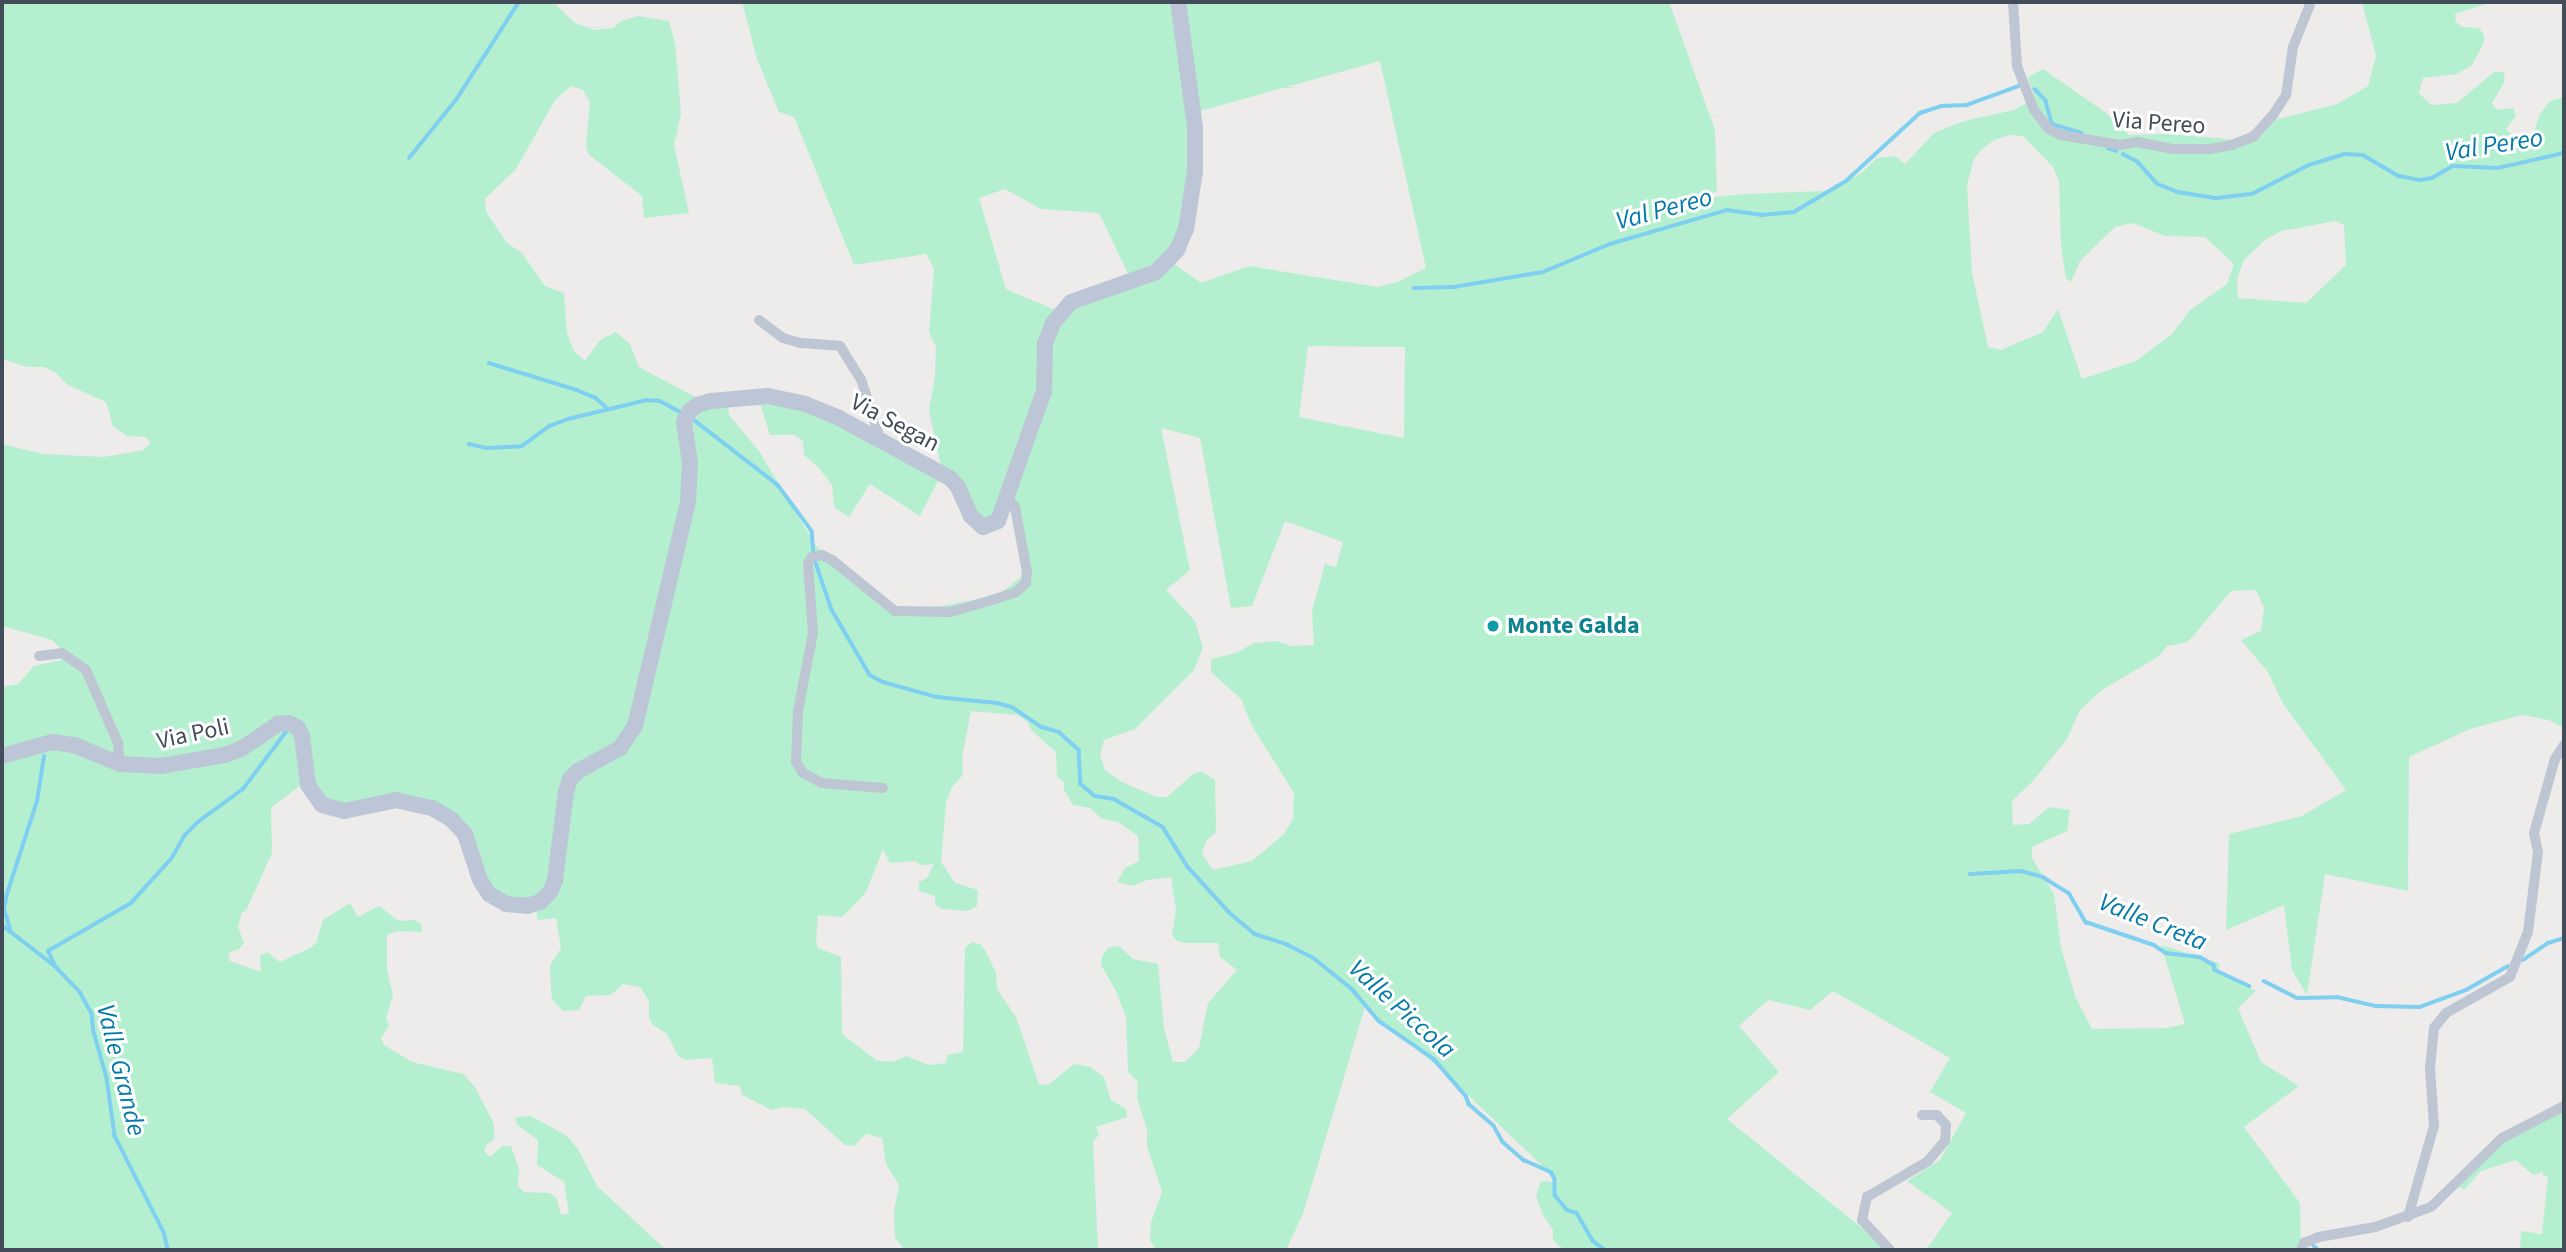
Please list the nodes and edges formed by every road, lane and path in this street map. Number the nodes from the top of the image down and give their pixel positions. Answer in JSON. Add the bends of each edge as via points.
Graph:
{"nodes":[{"id":1,"x":1178,"y":2,"type":"edge"},
{"id":2,"x":2012,"y":2,"type":"edge"},
{"id":3,"x":2311,"y":2,"type":"edge"},
{"id":4,"x":759,"y":320,"type":"dead end"},
{"id":5,"x":880,"y":439,"type":"junction"},
{"id":6,"x":1007,"y":497,"type":"junction"},
{"id":7,"x":39,"y":656,"type":"dead end"},
{"id":8,"x":2564,"y":745,"type":"edge"},
{"id":9,"x":2,"y":756,"type":"edge"},
{"id":10,"x":120,"y":764,"type":"junction"},
{"id":11,"x":883,"y":788,"type":"dead end"},
{"id":12,"x":527,"y":906,"type":"joint"},
{"id":13,"x":2564,"y":1106,"type":"edge"},
{"id":14,"x":1922,"y":1115,"type":"dead end"},
{"id":15,"x":2408,"y":1217,"type":"junction"},
{"id":16,"x":1890,"y":1250,"type":"edge"},
{"id":17,"x":2301,"y":1250,"type":"edge"}],
"edges":[{"from":1,"to":6,"type":"street","name":"Via Segan","via":[[1195,127],[1195,171],[1186,229],[1177,250],[1156,272],[1071,302],[1053,323],[1045,344],[1044,391]]},
{"from":2,"to":3,"type":"street","name":"Via Pereo","via":[[2017,66],[2034,110],[2049,128],[2061,135],[2120,145],[2137,142],[2172,149],[2210,149],[2254,136],[2273,115],[2286,95],[2292,47]]},
{"from":4,"to":5,"type":"street","via":[[783,338],[840,346],[861,379]]},
{"from":5,"to":6,"type":"street","name":"Via Segan","via":[[950,478],[971,516],[983,527],[998,521]]},
{"from":5,"to":12,"type":"street","name":"Via Segan","via":[[805,404],[768,396],[697,405],[684,422],[690,463],[688,501],[635,726],[620,748],[570,779],[555,880],[540,902]]},
{"from":6,"to":11,"type":"street","via":[[1015,506],[1026,583],[1016,592],[992,600],[951,612],[895,611],[832,560],[822,555],[807,563],[813,633],[804,670],[796,762],[803,773],[822,783]]},
{"from":7,"to":10,"type":"street","via":[[62,653],[86,670],[118,743]]},
{"from":8,"to":15,"type":"street","via":[[2555,759],[2534,833],[2538,852],[2528,932],[2510,978],[2446,1013],[2434,1028],[2430,1068],[2434,1126]]},
{"from":9,"to":10,"type":"street","name":"Via Poli","via":[[52,742],[74,745]]},
{"from":10,"to":12,"type":"street","name":"Via Poli","via":[[161,766],[225,755],[278,724],[289,723],[298,727],[302,736],[308,785],[321,805],[344,811],[396,800],[432,808],[451,818],[466,834],[489,894],[506,904]]},
{"from":13,"to":15,"type":"street","via":[[2502,1138],[2431,1207]]},
{"from":14,"to":16,"type":"street","via":[[1937,1115],[1946,1125],[1945,1140],[1928,1161],[1867,1197],[1862,1220]]},
{"from":15,"to":17,"type":"street","via":[[2319,1237],[2304,1243]]}]}
